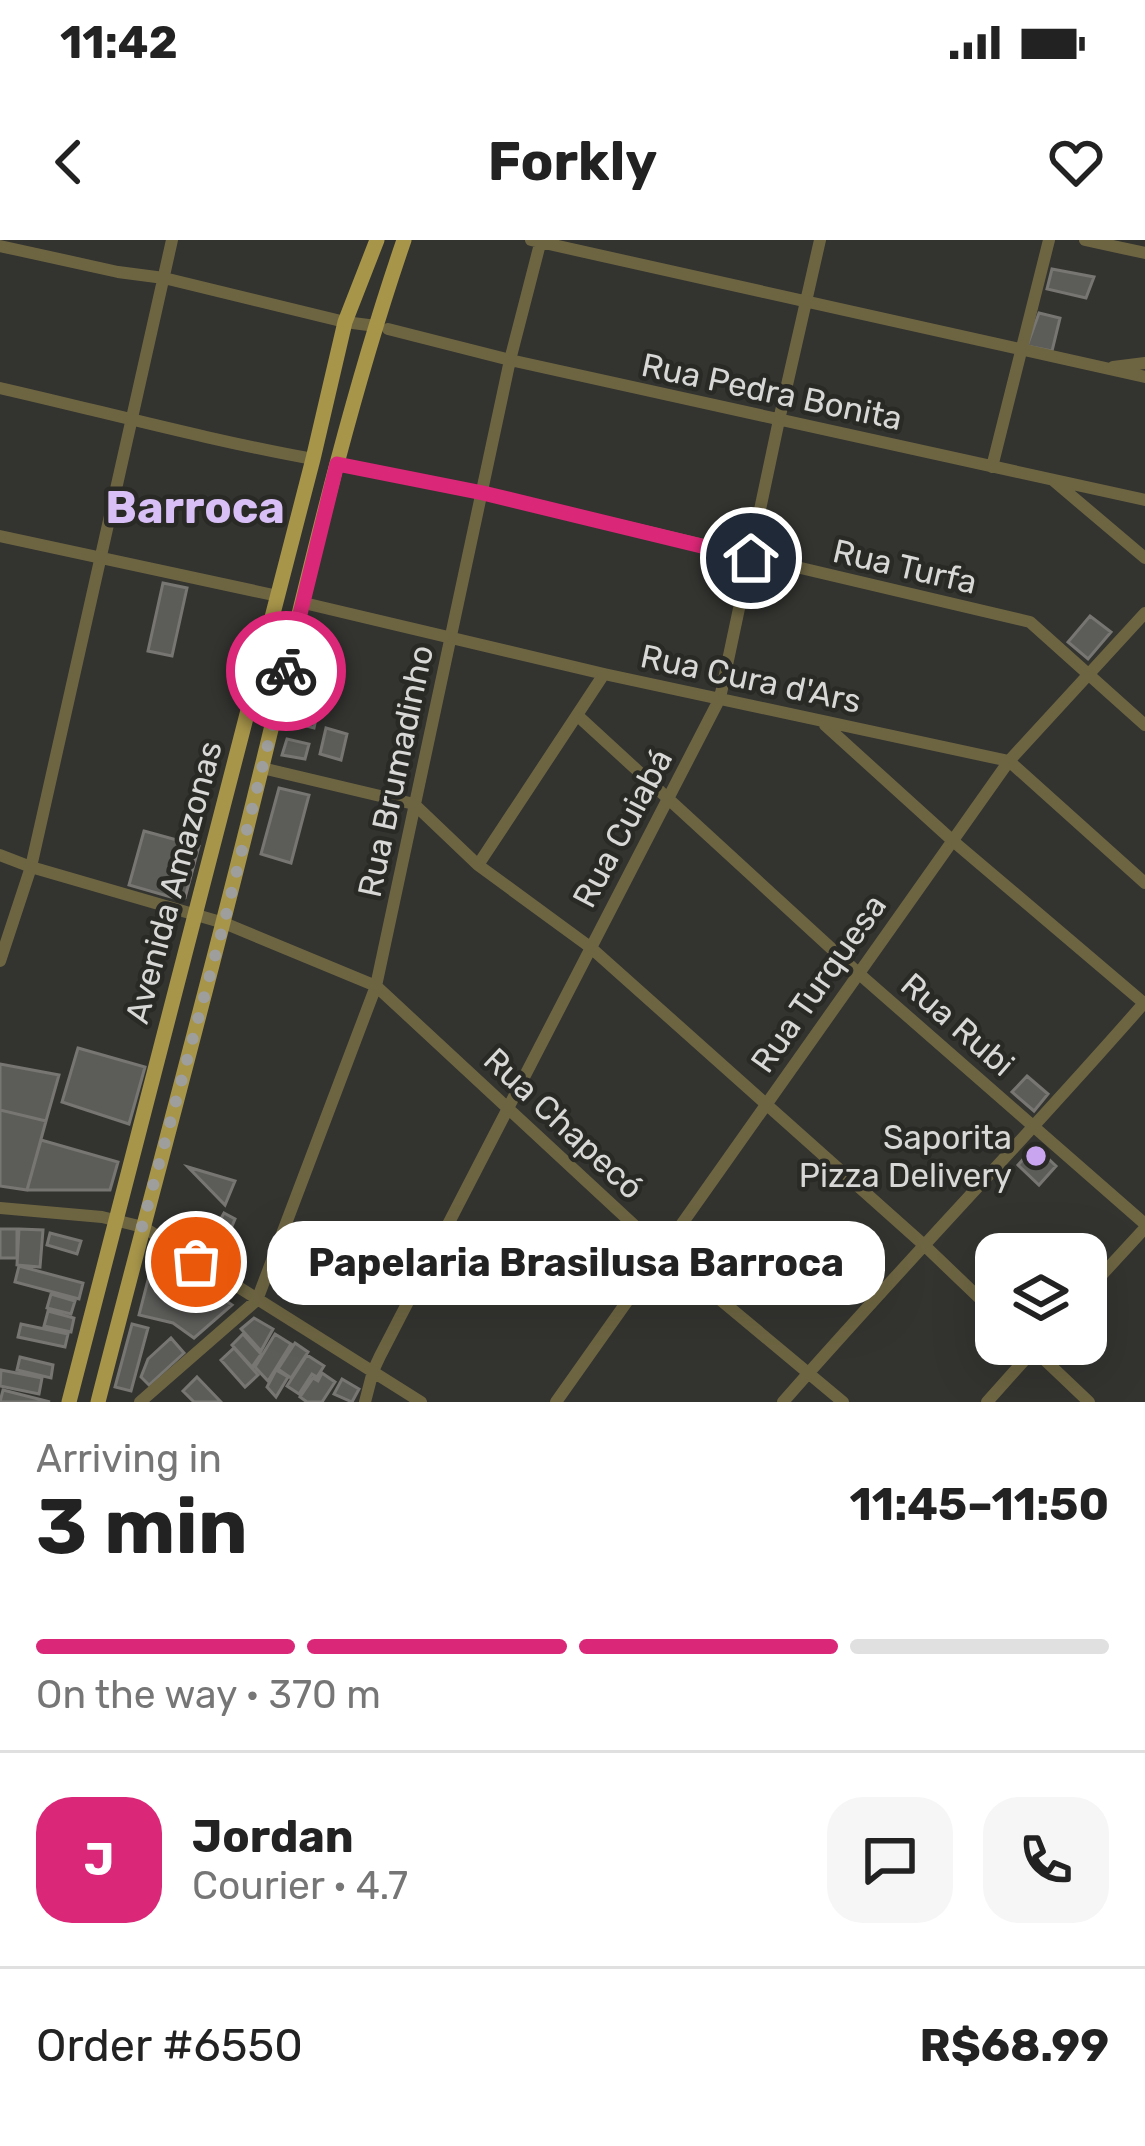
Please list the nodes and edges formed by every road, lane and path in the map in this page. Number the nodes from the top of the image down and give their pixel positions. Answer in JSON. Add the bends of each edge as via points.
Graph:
{"nodes":[{"id":1,"x":172,"y":240,"type":"edge"},
{"id":2,"x":377,"y":240,"type":"edge"},
{"id":3,"x":404,"y":240,"type":"edge"},
{"id":4,"x":820,"y":240,"type":"edge"},
{"id":5,"x":1049,"y":240,"type":"edge"},
{"id":6,"x":1085,"y":240,"type":"edge"},
{"id":7,"x":537,"y":241,"type":"edge"},
{"id":8,"x":0,"y":246,"type":"edge"},
{"id":9,"x":1145,"y":253,"type":"edge"},
{"id":10,"x":164,"y":278,"type":"junction"},
{"id":11,"x":808,"y":302,"type":"junction"},
{"id":12,"x":345,"y":322,"type":"junction"},
{"id":13,"x":382,"y":328,"type":"junction"},
{"id":14,"x":1022,"y":351,"type":"junction"},
{"id":15,"x":510,"y":360,"type":"junction"},
{"id":16,"x":1145,"y":363,"type":"edge"},
{"id":17,"x":1106,"y":368,"type":"junction"},
{"id":18,"x":1145,"y":377,"type":"edge"},
{"id":19,"x":0,"y":388,"type":"edge"},
{"id":20,"x":133,"y":419,"type":"junction"},
{"id":21,"x":779,"y":420,"type":"junction"},
{"id":22,"x":314,"y":459,"type":"junction"},
{"id":23,"x":337,"y":464,"type":"junction"},
{"id":24,"x":992,"y":467,"type":"junction"},
{"id":25,"x":1053,"y":480,"type":"junction"},
{"id":26,"x":483,"y":493,"type":"junction"},
{"id":27,"x":1145,"y":500,"type":"edge"},
{"id":28,"x":0,"y":536,"type":"edge"},
{"id":29,"x":751,"y":558,"type":"junction"},
{"id":30,"x":1145,"y":558,"type":"edge"},
{"id":31,"x":102,"y":559,"type":"junction"},
{"id":32,"x":278,"y":596,"type":"junction"},
{"id":33,"x":304,"y":603,"type":"junction"},
{"id":34,"x":1145,"y":613,"type":"edge"},
{"id":35,"x":452,"y":638,"type":"junction"},
{"id":36,"x":1089,"y":672,"type":"junction"},
{"id":37,"x":604,"y":674,"type":"junction"},
{"id":38,"x":720,"y":698,"type":"junction"},
{"id":39,"x":578,"y":716,"type":"junction"},
{"id":40,"x":822,"y":722,"type":"junction"},
{"id":41,"x":1145,"y":725,"type":"edge"},
{"id":42,"x":1009,"y":761,"type":"junction"},
{"id":43,"x":262,"y":768,"type":"junction"},
{"id":44,"x":668,"y":801,"type":"junction"},
{"id":45,"x":414,"y":804,"type":"junction"},
{"id":46,"x":953,"y":841,"type":"junction"},
{"id":47,"x":0,"y":856,"type":"edge"},
{"id":48,"x":478,"y":866,"type":"junction"},
{"id":49,"x":31,"y":867,"type":"junction"},
{"id":50,"x":1145,"y":883,"type":"edge"},
{"id":51,"x":195,"y":914,"type":"junction"},
{"id":52,"x":224,"y":923,"type":"junction"},
{"id":53,"x":590,"y":946,"type":"junction"},
{"id":54,"x":0,"y":961,"type":"edge"},
{"id":55,"x":857,"y":972,"type":"junction"},
{"id":56,"x":376,"y":986,"type":"junction"},
{"id":57,"x":1145,"y":1003,"type":"edge"},
{"id":58,"x":765,"y":1104,"type":"junction"},
{"id":59,"x":509,"y":1108,"type":"junction"},
{"id":60,"x":1035,"y":1128,"type":"junction"},
{"id":61,"x":0,"y":1208,"type":"edge"},
{"id":62,"x":117,"y":1219,"type":"junction"},
{"id":63,"x":1145,"y":1226,"type":"edge"},
{"id":64,"x":142,"y":1227,"type":"junction"},
{"id":65,"x":924,"y":1245,"type":"junction"},
{"id":66,"x":663,"y":1252,"type":"junction"},
{"id":67,"x":1107,"y":1269,"type":"edge"},
{"id":68,"x":975,"y":1293,"type":"edge"},
{"id":69,"x":257,"y":1300,"type":"junction"},
{"id":70,"x":1018,"y":1365,"type":"edge"},
{"id":71,"x":1053,"y":1365,"type":"edge"},
{"id":72,"x":373,"y":1371,"type":"junction"},
{"id":73,"x":808,"y":1372,"type":"junction"},
{"id":74,"x":70,"y":1402,"type":"edge"},
{"id":75,"x":98,"y":1402,"type":"edge"},
{"id":76,"x":140,"y":1402,"type":"edge"},
{"id":77,"x":364,"y":1402,"type":"edge"},
{"id":78,"x":421,"y":1402,"type":"edge"},
{"id":79,"x":556,"y":1402,"type":"edge"},
{"id":80,"x":782,"y":1402,"type":"edge"},
{"id":81,"x":843,"y":1402,"type":"edge"},
{"id":82,"x":987,"y":1402,"type":"edge"},
{"id":83,"x":1089,"y":1402,"type":"edge"}],
"edges":[{"from":1,"to":10,"type":"street"},
{"from":2,"to":12,"type":"main road","name":"Avenida Amazonas"},
{"from":3,"to":13,"type":"main road","name":"Avenida Amazonas"},
{"from":4,"to":11,"type":"street","name":"Rua Cuiabá"},
{"from":5,"to":14,"type":"street"},
{"from":6,"to":9,"type":"street"},
{"from":7,"to":11,"type":"street"},
{"from":7,"to":15,"type":"street","name":"Rua Brumadinho"},
{"from":8,"to":10,"type":"street","name":"Rua Pedra Bonita"},
{"from":10,"to":12,"type":"street","name":"Rua Pedra Bonita"},
{"from":10,"to":20,"type":"street"},
{"from":11,"to":14,"type":"street"},
{"from":11,"to":21,"type":"street","name":"Rua Cuiabá"},
{"from":12,"to":13,"type":"street","name":"Rua Pedra Bonita"},
{"from":12,"to":22,"type":"main road","name":"Avenida Amazonas"},
{"from":13,"to":15,"type":"street","name":"Rua Pedra Bonita"},
{"from":13,"to":23,"type":"main road","name":"Avenida Amazonas"},
{"from":14,"to":17,"type":"street"},
{"from":14,"to":24,"type":"street"},
{"from":15,"to":21,"type":"street","name":"Rua Pedra Bonita"},
{"from":15,"to":26,"type":"street","name":"Rua Brumadinho"},
{"from":16,"to":17,"type":"street"},
{"from":17,"to":18,"type":"street"},
{"from":19,"to":20,"type":"street"},
{"from":20,"to":22,"type":"street"},
{"from":20,"to":31,"type":"street"},
{"from":21,"to":24,"type":"street","name":"Rua Pedra Bonita"},
{"from":21,"to":29,"type":"street","name":"Rua Cuiabá"},
{"from":22,"to":32,"type":"main road","name":"Avenida Amazonas"},
{"from":23,"to":26,"type":"street","name":"Rua Turfa"},
{"from":23,"to":33,"type":"main road","name":"Avenida Amazonas"},
{"from":24,"to":25,"type":"street","name":"Rua Pedra Bonita"},
{"from":25,"to":27,"type":"street","name":"Rua Pedra Bonita"},
{"from":25,"to":30,"type":"street"},
{"from":26,"to":29,"type":"street","name":"Rua Turfa"},
{"from":26,"to":35,"type":"street","name":"Rua Brumadinho"},
{"from":28,"to":31,"type":"street"},
{"from":29,"to":36,"type":"street","name":"Rua Turfa","via":[[1030,622]]},
{"from":29,"to":38,"type":"street","name":"Rua Cuiabá"},
{"from":31,"to":32,"type":"street"},
{"from":31,"to":49,"type":"street"},
{"from":32,"to":51,"type":"main road","name":"Avenida Amazonas"},
{"from":33,"to":35,"type":"street","name":"Rua Cura d'Ars"},
{"from":33,"to":43,"type":"main road","name":"Avenida Amazonas"},
{"from":34,"to":36,"type":"street","name":"Rua Turquesa"},
{"from":35,"to":37,"type":"street","name":"Rua Cura d'Ars"},
{"from":35,"to":45,"type":"street","name":"Rua Brumadinho"},
{"from":36,"to":41,"type":"street","name":"Rua Turfa"},
{"from":36,"to":42,"type":"street","name":"Rua Turquesa"},
{"from":37,"to":38,"type":"street","name":"Rua Cura d'Ars"},
{"from":37,"to":39,"type":"street"},
{"from":38,"to":40,"type":"street","name":"Rua Cura d'Ars"},
{"from":38,"to":44,"type":"street","name":"Rua Cuiabá"},
{"from":39,"to":44,"type":"street","name":"Rua Rubi"},
{"from":39,"to":48,"type":"street"},
{"from":40,"to":42,"type":"street","name":"Rua Cura d'Ars"},
{"from":40,"to":46,"type":"street"},
{"from":42,"to":46,"type":"street","name":"Rua Turquesa"},
{"from":42,"to":50,"type":"street"},
{"from":43,"to":45,"type":"street"},
{"from":43,"to":52,"type":"main road","name":"Avenida Amazonas"},
{"from":44,"to":53,"type":"street","name":"Rua Cuiabá"},
{"from":44,"to":55,"type":"street","name":"Rua Rubi"},
{"from":45,"to":48,"type":"street"},
{"from":45,"to":56,"type":"street","name":"Rua Brumadinho"},
{"from":46,"to":55,"type":"street","name":"Rua Turquesa"},
{"from":46,"to":57,"type":"street"},
{"from":47,"to":49,"type":"street","name":"Rua Chapecó"},
{"from":48,"to":53,"type":"street"},
{"from":49,"to":51,"type":"street","name":"Rua Chapecó"},
{"from":49,"to":54,"type":"street"},
{"from":51,"to":52,"type":"street","name":"Rua Chapecó"},
{"from":51,"to":62,"type":"main road","name":"Avenida Amazonas"},
{"from":52,"to":56,"type":"street","name":"Rua Chapecó"},
{"from":52,"to":64,"type":"main road","name":"Avenida Amazonas"},
{"from":53,"to":58,"type":"street"},
{"from":53,"to":59,"type":"street","name":"Rua Cuiabá"},
{"from":55,"to":58,"type":"street","name":"Rua Turquesa"},
{"from":55,"to":60,"type":"street","name":"Rua Rubi"},
{"from":56,"to":59,"type":"street","name":"Rua Chapecó"},
{"from":56,"to":69,"type":"street","name":"Rua Brumadinho"},
{"from":57,"to":60,"type":"street"},
{"from":58,"to":65,"type":"street"},
{"from":58,"to":66,"type":"street","name":"Rua Turquesa"},
{"from":59,"to":66,"type":"street","name":"Rua Chapecó"},
{"from":59,"to":72,"type":"street","name":"Rua Cuiabá"},
{"from":60,"to":63,"type":"street","name":"Rua Rubi"},
{"from":60,"to":65,"type":"street"},
{"from":61,"to":62,"type":"street"},
{"from":62,"to":64,"type":"street"},
{"from":62,"to":74,"type":"main road","name":"Avenida Amazonas"},
{"from":63,"to":67,"type":"street"},
{"from":64,"to":69,"type":"street"},
{"from":64,"to":75,"type":"main road","name":"Avenida Amazonas"},
{"from":65,"to":68,"type":"street"},
{"from":65,"to":73,"type":"street"},
{"from":66,"to":73,"type":"street","name":"Rua Chapecó"},
{"from":66,"to":79,"type":"street","name":"Rua Turquesa"},
{"from":69,"to":72,"type":"street"},
{"from":69,"to":76,"type":"street"},
{"from":70,"to":82,"type":"street"},
{"from":71,"to":83,"type":"street"},
{"from":72,"to":77,"type":"street","name":"Rua Cuiabá"},
{"from":72,"to":78,"type":"street"},
{"from":73,"to":80,"type":"street"},
{"from":73,"to":81,"type":"street","name":"Rua Chapecó"}]}
